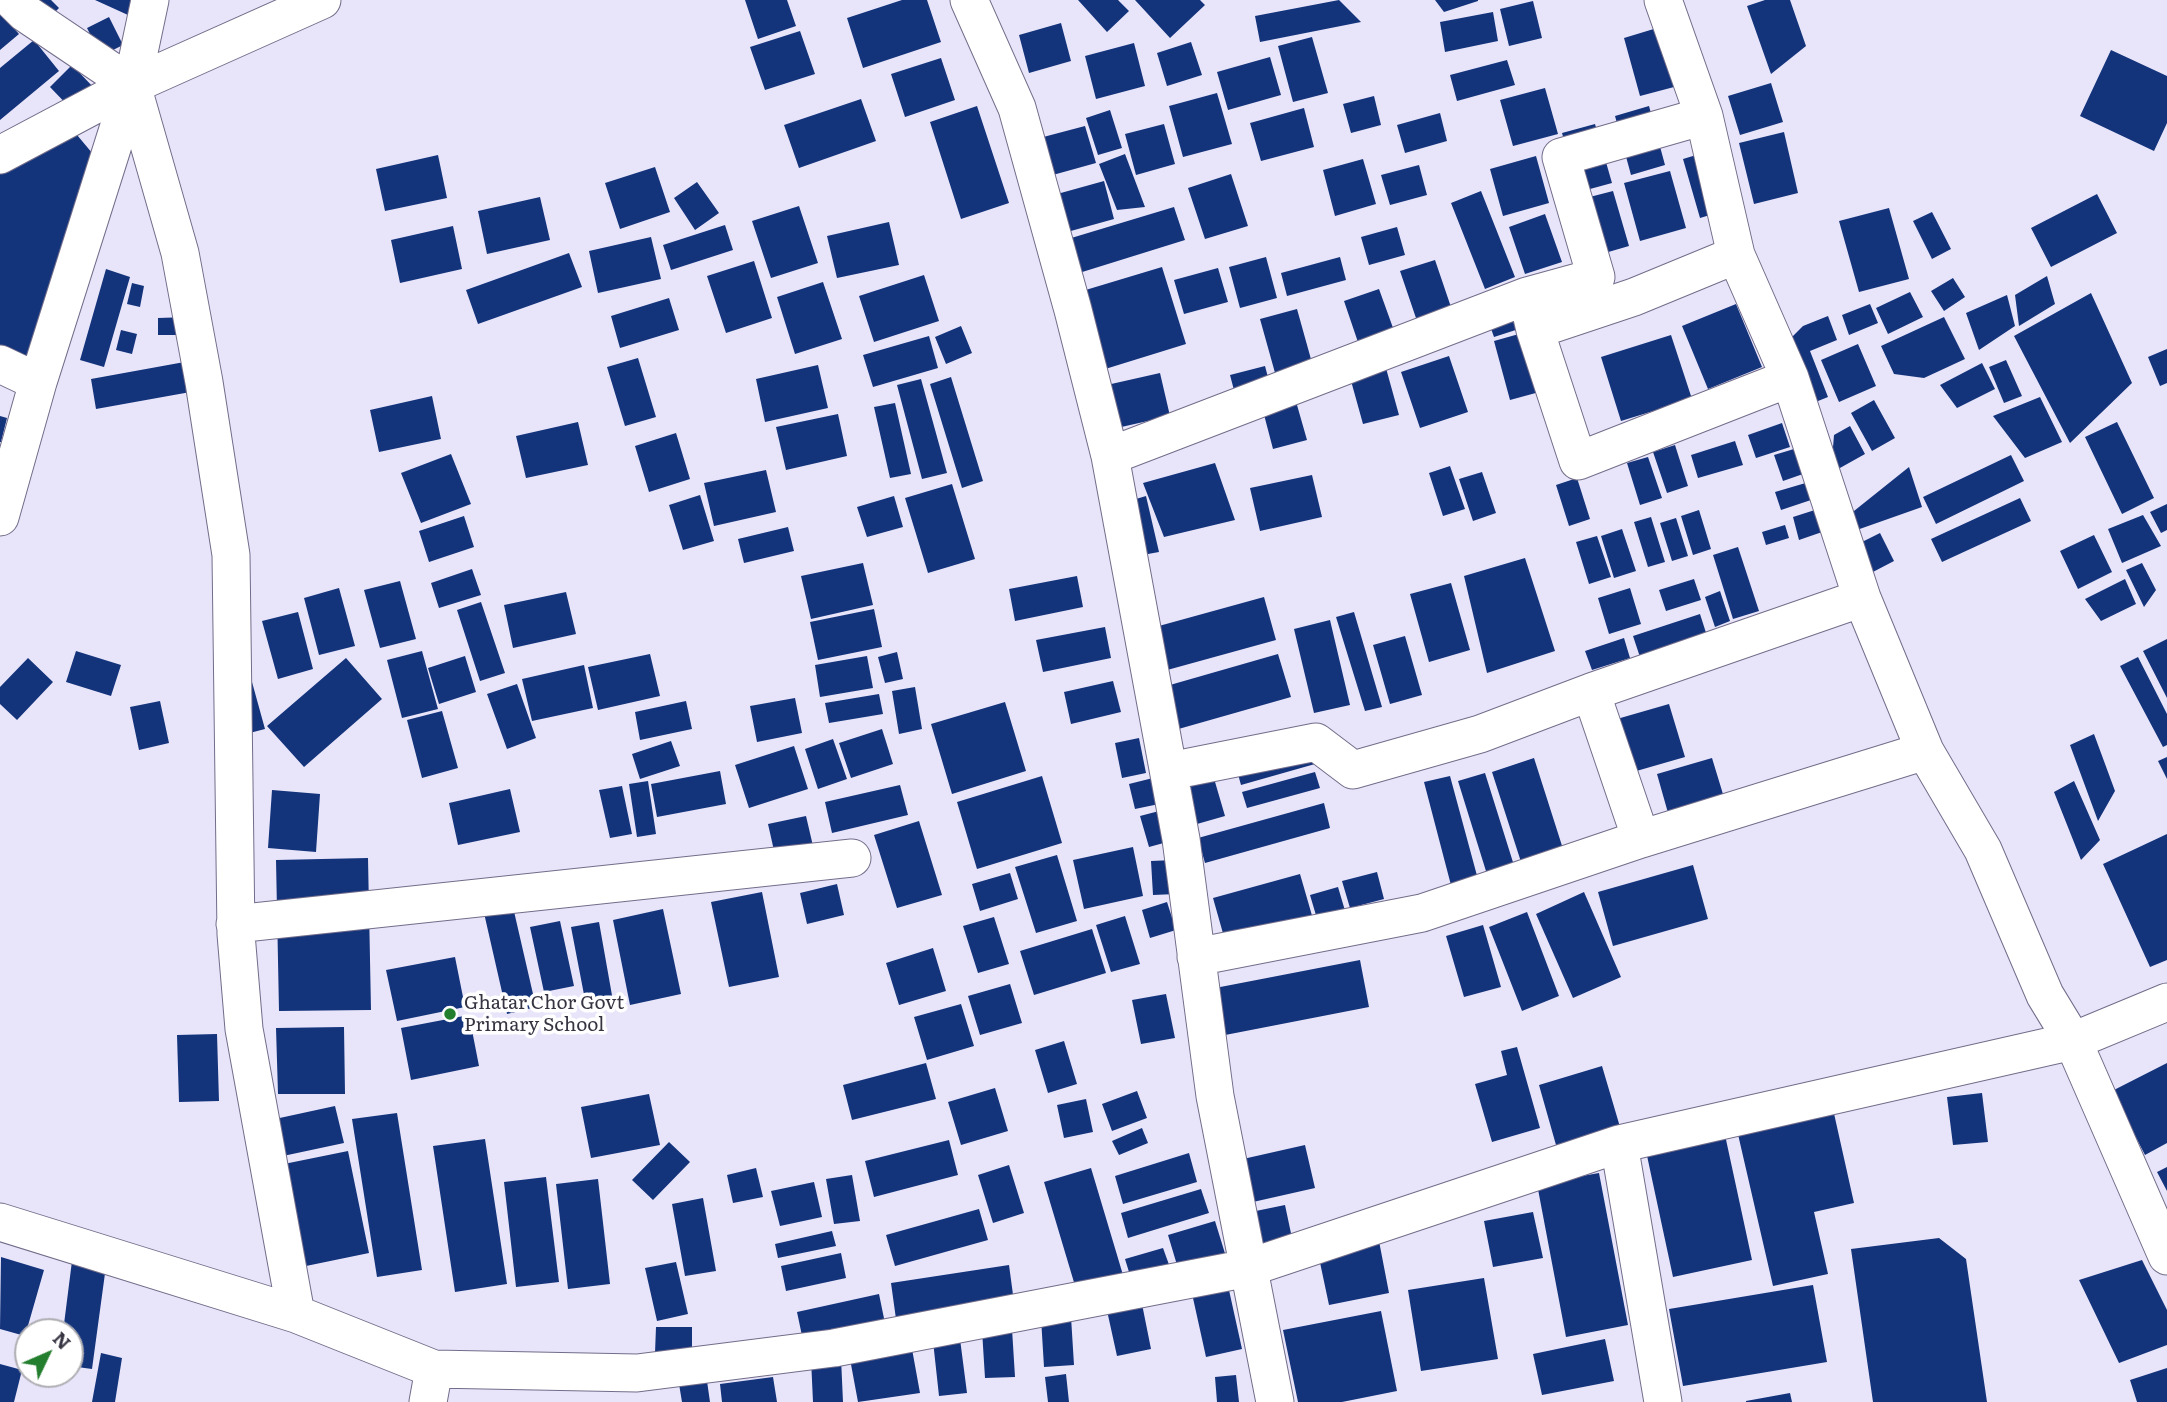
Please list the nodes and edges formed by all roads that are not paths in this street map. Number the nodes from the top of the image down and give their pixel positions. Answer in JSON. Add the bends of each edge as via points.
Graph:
{"nodes":[{"id":1,"x":12,"y":0,"type":"edge"},
{"id":2,"x":150,"y":0,"type":"edge"},
{"id":3,"x":322,"y":0,"type":"edge"},
{"id":4,"x":970,"y":0,"type":"edge"},
{"id":5,"x":1663,"y":0,"type":"edge"},
{"id":6,"x":132,"y":85,"type":"junction"},
{"id":7,"x":1704,"y":117,"type":"junction"},
{"id":8,"x":0,"y":155,"type":"edge"},
{"id":9,"x":1736,"y":255,"type":"junction"},
{"id":10,"x":1531,"y":313,"type":"junction"},
{"id":11,"x":0,"y":364,"type":"edge"},
{"id":12,"x":1790,"y":378,"type":"junction"},
{"id":13,"x":38,"y":382,"type":"junction"},
{"id":14,"x":1110,"y":456,"type":"junction"},
{"id":15,"x":0,"y":517,"type":"edge"},
{"id":16,"x":1862,"y":598,"type":"junction"},
{"id":17,"x":1591,"y":692,"type":"junction"},
{"id":18,"x":1925,"y":751,"type":"junction"},
{"id":19,"x":1170,"y":771,"type":"junction"},
{"id":20,"x":1642,"y":839,"type":"junction"},
{"id":21,"x":852,"y":858,"type":"dead end"},
{"id":22,"x":235,"y":924,"type":"junction"},
{"id":23,"x":1196,"y":957,"type":"junction"},
{"id":24,"x":2167,"y":1002,"type":"edge"},
{"id":25,"x":2073,"y":1041,"type":"junction"},
{"id":26,"x":1619,"y":1144,"type":"junction"},
{"id":27,"x":0,"y":1222,"type":"edge"},
{"id":28,"x":2167,"y":1256,"type":"edge"},
{"id":29,"x":1248,"y":1268,"type":"junction"},
{"id":30,"x":296,"y":1314,"type":"junction"},
{"id":31,"x":431,"y":1385,"type":"edge"},
{"id":32,"x":1275,"y":1402,"type":"edge"},
{"id":33,"x":1663,"y":1402,"type":"edge"}],
"edges":[{"from":1,"to":6,"type":"street"},
{"from":2,"to":6,"type":"street"},
{"from":3,"to":6,"type":"street"},
{"from":4,"to":14,"type":"street","via":[[1017,108]]},
{"from":5,"to":7,"type":"street"},
{"from":6,"to":8,"type":"street"},
{"from":6,"to":13,"type":"street"},
{"from":6,"to":22,"type":"street","via":[[180,253],[230,555]]},
{"from":7,"to":9,"type":"street"},
{"from":7,"to":10,"type":"street","via":[[1560,157],[1596,277]]},
{"from":9,"to":10,"type":"street","via":[[1634,297]]},
{"from":9,"to":12,"type":"street"},
{"from":10,"to":12,"type":"street","via":[[1578,461]]},
{"from":10,"to":14,"type":"street"},
{"from":11,"to":13,"type":"street"},
{"from":12,"to":16,"type":"street"},
{"from":13,"to":15,"type":"street"},
{"from":14,"to":19,"type":"street"},
{"from":16,"to":17,"type":"street"},
{"from":16,"to":18,"type":"street"},
{"from":17,"to":19,"type":"street","via":[[1480,734],[1353,770],[1316,742]]},
{"from":17,"to":20,"type":"street"},
{"from":18,"to":20,"type":"street"},
{"from":18,"to":25,"type":"street","via":[[1983,850],[2045,995]]},
{"from":19,"to":23,"type":"street"},
{"from":20,"to":23,"type":"street","via":[[1422,913]]},
{"from":21,"to":22,"type":"street"},
{"from":22,"to":30,"type":"street","via":[[244,1029]]},
{"from":23,"to":29,"type":"street","via":[[1214,1096]]},
{"from":24,"to":25,"type":"street"},
{"from":25,"to":26,"type":"street"},
{"from":25,"to":28,"type":"street"},
{"from":26,"to":29,"type":"street"},
{"from":26,"to":33,"type":"street"},
{"from":27,"to":30,"type":"street"},
{"from":29,"to":31,"type":"street","via":[[834,1348],[637,1373]]},
{"from":29,"to":32,"type":"street"},
{"from":30,"to":31,"type":"street"}]}
